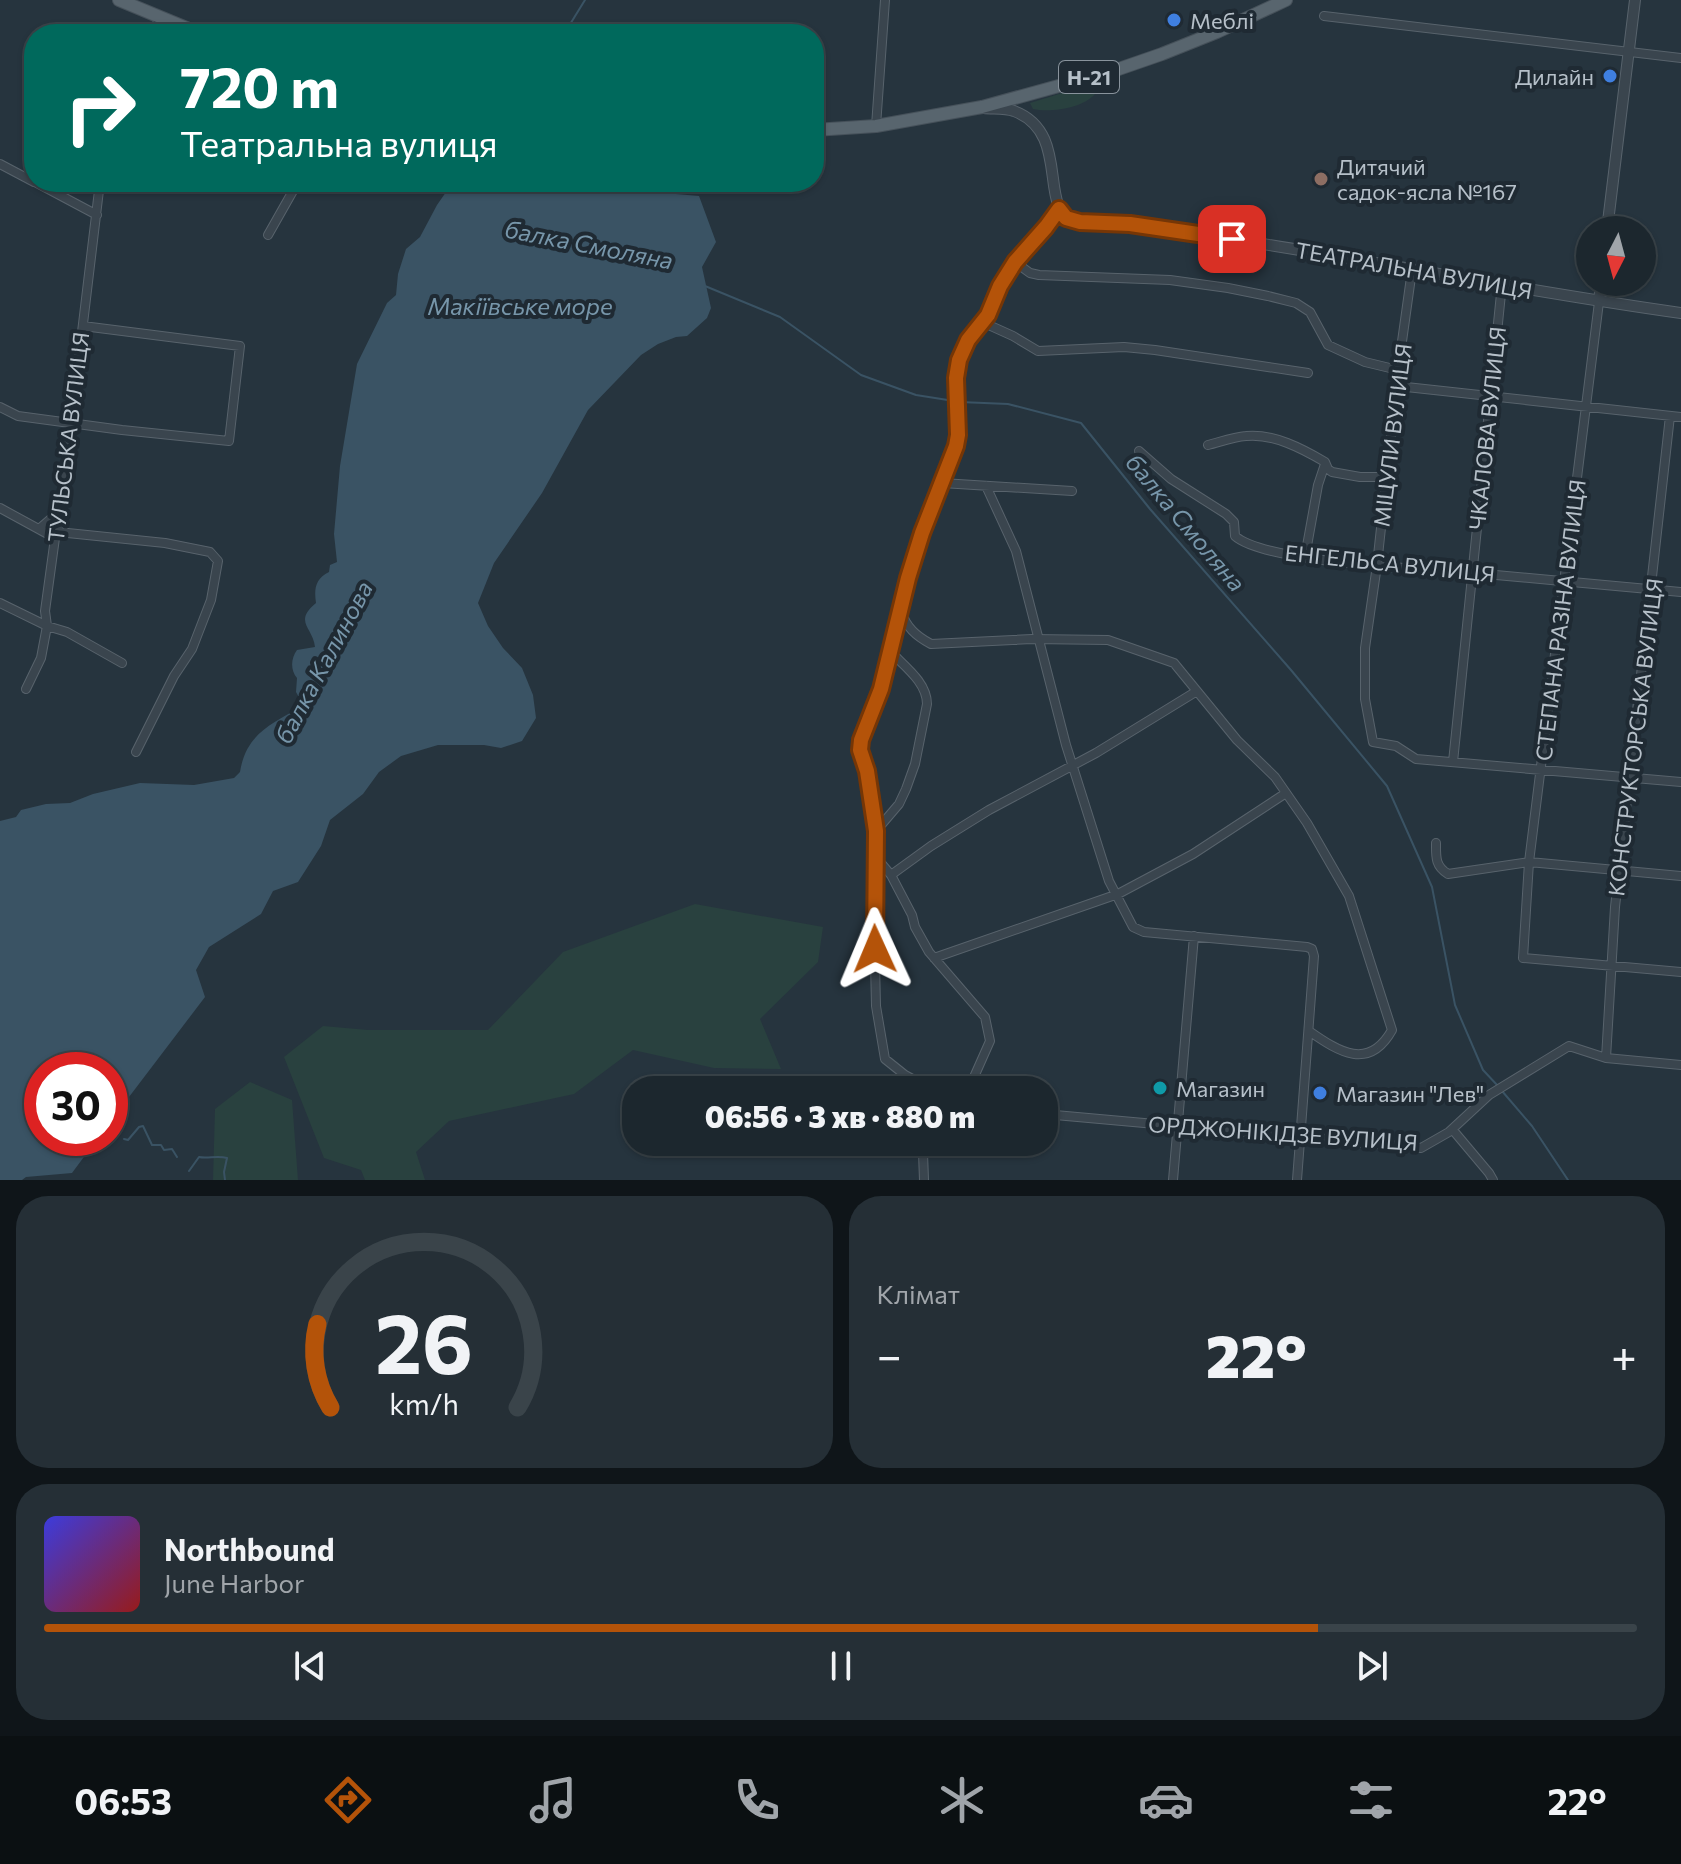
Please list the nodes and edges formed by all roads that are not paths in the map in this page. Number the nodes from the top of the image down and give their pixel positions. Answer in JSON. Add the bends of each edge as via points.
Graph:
{"nodes":[{"id":1,"x":119,"y":0,"type":"edge"},
{"id":2,"x":885,"y":0,"type":"edge"},
{"id":3,"x":1286,"y":0,"type":"edge"},
{"id":4,"x":1635,"y":0,"type":"edge"},
{"id":5,"x":1324,"y":16,"type":"dead end"},
{"id":6,"x":161,"y":18,"type":"junction"},
{"id":7,"x":157,"y":24,"type":"edge"},
{"id":8,"x":176,"y":24,"type":"edge"},
{"id":9,"x":1628,"y":52,"type":"junction"},
{"id":10,"x":1681,"y":58,"type":"edge"},
{"id":11,"x":982,"y":107,"type":"junction"},
{"id":12,"x":876,"y":126,"type":"junction"},
{"id":13,"x":824,"y":129,"type":"edge"},
{"id":14,"x":0,"y":164,"type":"edge"},
{"id":15,"x":24,"y":177,"type":"edge"},
{"id":16,"x":53,"y":192,"type":"edge"},
{"id":17,"x":99,"y":192,"type":"edge"},
{"id":18,"x":292,"y":192,"type":"edge"},
{"id":19,"x":1059,"y":209,"type":"junction"},
{"id":20,"x":97,"y":215,"type":"junction"},
{"id":21,"x":1609,"y":216,"type":"edge"},
{"id":22,"x":268,"y":235,"type":"dead end"},
{"id":23,"x":1015,"y":262,"type":"junction"},
{"id":24,"x":1412,"y":270,"type":"junction"},
{"id":25,"x":1502,"y":284,"type":"junction"},
{"id":26,"x":1600,"y":296,"type":"edge"},
{"id":27,"x":1599,"y":302,"type":"junction"},
{"id":28,"x":1681,"y":313,"type":"edge"},
{"id":29,"x":982,"y":322,"type":"junction"},
{"id":30,"x":83,"y":326,"type":"junction"},
{"id":31,"x":1398,"y":370,"type":"junction"},
{"id":32,"x":1308,"y":373,"type":"dead end"},
{"id":33,"x":1397,"y":386,"type":"junction"},
{"id":34,"x":1490,"y":396,"type":"junction"},
{"id":35,"x":1586,"y":406,"type":"junction"},
{"id":36,"x":0,"y":407,"type":"edge"},
{"id":37,"x":1670,"y":416,"type":"junction"},
{"id":38,"x":1681,"y":417,"type":"edge"},
{"id":39,"x":71,"y":422,"type":"junction"},
{"id":40,"x":1208,"y":445,"type":"dead end"},
{"id":41,"x":1139,"y":451,"type":"dead end"},
{"id":42,"x":1325,"y":462,"type":"junction"},
{"id":43,"x":1387,"y":477,"type":"junction"},
{"id":44,"x":942,"y":483,"type":"junction"},
{"id":45,"x":986,"y":486,"type":"junction"},
{"id":46,"x":1072,"y":491,"type":"dead end"},
{"id":47,"x":0,"y":508,"type":"edge"},
{"id":48,"x":61,"y":510,"type":"junction"},
{"id":49,"x":39,"y":529,"type":"junction"},
{"id":50,"x":56,"y":535,"type":"junction"},
{"id":51,"x":1305,"y":557,"type":"junction"},
{"id":52,"x":1377,"y":565,"type":"junction"},
{"id":53,"x":1471,"y":573,"type":"junction"},
{"id":54,"x":1564,"y":582,"type":"junction"},
{"id":55,"x":1652,"y":590,"type":"junction"},
{"id":56,"x":1681,"y":592,"type":"edge"},
{"id":57,"x":0,"y":603,"type":"edge"},
{"id":58,"x":900,"y":610,"type":"junction"},
{"id":59,"x":47,"y":626,"type":"junction"},
{"id":60,"x":1039,"y":639,"type":"junction"},
{"id":61,"x":890,"y":651,"type":"junction"},
{"id":62,"x":122,"y":663,"type":"dead end"},
{"id":63,"x":26,"y":689,"type":"dead end"},
{"id":64,"x":1197,"y":691,"type":"junction"},
{"id":65,"x":136,"y":752,"type":"dead end"},
{"id":66,"x":1453,"y":762,"type":"junction"},
{"id":67,"x":1073,"y":765,"type":"junction"},
{"id":68,"x":1541,"y":769,"type":"junction"},
{"id":69,"x":1629,"y":778,"type":"junction"},
{"id":70,"x":1681,"y":782,"type":"edge"},
{"id":71,"x":1286,"y":793,"type":"junction"},
{"id":72,"x":876,"y":831,"type":"junction"},
{"id":73,"x":1436,"y":843,"type":"dead end"},
{"id":74,"x":875,"y":856,"type":"junction"},
{"id":75,"x":1529,"y":862,"type":"junction"},
{"id":76,"x":1620,"y":869,"type":"junction"},
{"id":77,"x":891,"y":875,"type":"junction"},
{"id":78,"x":1681,"y":876,"type":"edge"},
{"id":79,"x":1116,"y":895,"type":"junction"},
{"id":80,"x":1194,"y":936,"type":"junction"},
{"id":81,"x":934,"y":958,"type":"junction"},
{"id":82,"x":1611,"y":966,"type":"junction"},
{"id":83,"x":1681,"y":972,"type":"edge"},
{"id":84,"x":1309,"y":1031,"type":"junction"},
{"id":85,"x":1606,"y":1058,"type":"junction"},
{"id":86,"x":1681,"y":1065,"type":"edge"},
{"id":87,"x":905,"y":1075,"type":"edge"},
{"id":88,"x":974,"y":1076,"type":"edge"},
{"id":89,"x":1058,"y":1115,"type":"edge"},
{"id":90,"x":1178,"y":1126,"type":"junction"},
{"id":91,"x":1452,"y":1129,"type":"junction"},
{"id":92,"x":1301,"y":1137,"type":"junction"},
{"id":93,"x":923,"y":1156,"type":"edge"},
{"id":94,"x":924,"y":1180,"type":"edge"},
{"id":95,"x":1173,"y":1180,"type":"edge"},
{"id":96,"x":1297,"y":1180,"type":"edge"},
{"id":97,"x":1493,"y":1180,"type":"edge"}],
"edges":[{"from":1,"to":6,"type":"main road"},
{"from":2,"to":12,"type":"street"},
{"from":3,"to":11,"type":"main road","number":"Н-21","via":[[1150,58]]},
{"from":4,"to":9,"type":"street"},
{"from":5,"to":9,"type":"street"},
{"from":6,"to":7,"type":"street"},
{"from":6,"to":8,"type":"main road"},
{"from":9,"to":10,"type":"street"},
{"from":9,"to":21,"type":"street"},
{"from":11,"to":12,"type":"main road","number":"Н-21"},
{"from":11,"to":19,"type":"street","via":[[1013,111],[1043,135]]},
{"from":12,"to":13,"type":"main road","number":"Н-21"},
{"from":14,"to":15,"type":"street"},
{"from":16,"to":20,"type":"street"},
{"from":17,"to":20,"type":"street","name":"ТУЛЬСЬКА ВУЛИЦЯ"},
{"from":18,"to":22,"type":"street"},
{"from":19,"to":23,"type":"street"},
{"from":19,"to":24,"type":"street","name":"ТЕАТРАЛЬНА ВУЛИЦЯ","via":[[1080,222],[1150,226]]},
{"from":20,"to":30,"type":"street","name":"ТУЛЬСЬКА ВУЛИЦЯ"},
{"from":23,"to":29,"type":"street"},
{"from":23,"to":31,"type":"street","via":[[1039,275],[1188,282],[1296,303],[1310,312],[1328,345]]},
{"from":24,"to":25,"type":"street","name":"ТЕАТРАЛЬНА ВУЛИЦЯ"},
{"from":24,"to":31,"type":"street","name":"МІЦУЛИ ВУЛИЦЯ"},
{"from":25,"to":27,"type":"street","name":"ТЕАТРАЛЬНА ВУЛИЦЯ"},
{"from":25,"to":34,"type":"street","name":"ЧКАЛОВА ВУЛИЦЯ"},
{"from":26,"to":27,"type":"street","name":"СТЕПАНА РАЗІНА ВУЛИЦЯ"},
{"from":27,"to":28,"type":"street","name":"ТЕАТРАЛЬНА ВУЛИЦЯ"},
{"from":27,"to":35,"type":"street","name":"СТЕПАНА РАЗІНА ВУЛИЦЯ"},
{"from":29,"to":32,"type":"street","via":[[1038,351],[1124,347]]},
{"from":29,"to":44,"type":"street","via":[[959,360],[958,435]]},
{"from":30,"to":39,"type":"street","name":"ТУЛЬСЬКА ВУЛИЦЯ"},
{"from":30,"to":39,"type":"street","via":[[240,346],[229,441]]},
{"from":31,"to":33,"type":"street","name":"МІЦУЛИ ВУЛИЦЯ"},
{"from":33,"to":34,"type":"street"},
{"from":33,"to":43,"type":"street","name":"МІЦУЛИ ВУЛИЦЯ"},
{"from":34,"to":35,"type":"street"},
{"from":34,"to":53,"type":"street","name":"ЧКАЛОВА ВУЛИЦЯ"},
{"from":35,"to":37,"type":"street"},
{"from":35,"to":54,"type":"street","name":"СТЕПАНА РАЗІНА ВУЛИЦЯ"},
{"from":36,"to":39,"type":"street","via":[[18,416]]},
{"from":37,"to":38,"type":"street"},
{"from":37,"to":55,"type":"street","name":"КОНСТРУКТОРСЬКА ВУЛИЦЯ"},
{"from":39,"to":48,"type":"street","name":"ТУЛЬСЬКА ВУЛИЦЯ"},
{"from":40,"to":42,"type":"street","via":[[1243,436],[1266,437]]},
{"from":41,"to":51,"type":"street","name":"ЕНГЕЛЬСА ВУЛИЦЯ","via":[[1226,514],[1239,541]]},
{"from":42,"to":43,"type":"street","via":[[1332,472]]},
{"from":42,"to":51,"type":"street"},
{"from":43,"to":52,"type":"street","name":"МІЦУЛИ ВУЛИЦЯ"},
{"from":44,"to":45,"type":"street"},
{"from":44,"to":58,"type":"street"},
{"from":45,"to":46,"type":"street"},
{"from":45,"to":60,"type":"street","via":[[1016,551]]},
{"from":47,"to":49,"type":"street"},
{"from":48,"to":49,"type":"street"},
{"from":48,"to":50,"type":"street","name":"ТУЛЬСЬКА ВУЛИЦЯ"},
{"from":49,"to":50,"type":"street"},
{"from":50,"to":59,"type":"street","name":"ТУЛЬСЬКА ВУЛИЦЯ"},
{"from":50,"to":65,"type":"street","via":[[165,543],[210,552],[218,561],[211,600],[192,649]]},
{"from":51,"to":52,"type":"street","name":"ЕНГЕЛЬСА ВУЛИЦЯ"},
{"from":52,"to":53,"type":"street","name":"ЕНГЕЛЬСА ВУЛИЦЯ"},
{"from":52,"to":66,"type":"street","name":"МІЦУЛИ ВУЛИЦЯ","via":[[1365,648],[1365,699],[1373,742],[1396,746],[1416,759]]},
{"from":53,"to":54,"type":"street","name":"ЕНГЕЛЬСА ВУЛИЦЯ"},
{"from":53,"to":66,"type":"street","name":"ЧКАЛОВА ВУЛИЦЯ"},
{"from":54,"to":55,"type":"street","name":"ЕНГЕЛЬСА ВУЛИЦЯ"},
{"from":54,"to":68,"type":"street","name":"СТЕПАНА РАЗІНА ВУЛИЦЯ"},
{"from":55,"to":56,"type":"street","name":"ЕНГЕЛЬСА ВУЛИЦЯ"},
{"from":55,"to":69,"type":"street","name":"КОНСТРУКТОРСЬКА ВУЛИЦЯ"},
{"from":57,"to":59,"type":"street"},
{"from":58,"to":60,"type":"street","via":[[909,628],[931,644]]},
{"from":58,"to":61,"type":"street"},
{"from":59,"to":62,"type":"street"},
{"from":59,"to":63,"type":"street","name":"ТУЛЬСЬКА ВУЛИЦЯ","via":[[41,658]]},
{"from":60,"to":64,"type":"street","via":[[1108,640],[1174,663]]},
{"from":60,"to":67,"type":"street"},
{"from":61,"to":72,"type":"street","via":[[860,750]]},
{"from":61,"to":72,"type":"street","via":[[923,687],[927,704],[906,789]]},
{"from":64,"to":67,"type":"street"},
{"from":64,"to":71,"type":"street"},
{"from":66,"to":68,"type":"street"},
{"from":67,"to":77,"type":"street","via":[[989,810]]},
{"from":67,"to":79,"type":"street"},
{"from":68,"to":69,"type":"street"},
{"from":68,"to":75,"type":"street","name":"СТЕПАНА РАЗІНА ВУЛИЦЯ"},
{"from":69,"to":70,"type":"street"},
{"from":69,"to":76,"type":"street","name":"КОНСТРУКТОРСЬКА ВУЛИЦЯ"},
{"from":71,"to":79,"type":"street","via":[[1193,854]]},
{"from":71,"to":84,"type":"street","via":[[1349,896],[1392,1030],[1384,1044],[1355,1055]]},
{"from":72,"to":74,"type":"street"},
{"from":73,"to":75,"type":"street","via":[[1436,860],[1448,874]]},
{"from":74,"to":77,"type":"street"},
{"from":74,"to":87,"type":"street","via":[[876,1006],[885,1059]]},
{"from":75,"to":76,"type":"street"},
{"from":75,"to":82,"type":"street","name":"СТЕПАНА РАЗІНА ВУЛИЦЯ","via":[[1523,958]]},
{"from":76,"to":78,"type":"street"},
{"from":76,"to":82,"type":"street","name":"КОНСТРУКТОРСЬКА ВУЛИЦЯ"},
{"from":77,"to":81,"type":"street"},
{"from":79,"to":80,"type":"street","via":[[1133,927]]},
{"from":79,"to":81,"type":"street"},
{"from":80,"to":84,"type":"street","via":[[1312,949]]},
{"from":80,"to":90,"type":"street"},
{"from":81,"to":88,"type":"street","via":[[985,1017],[990,1041]]},
{"from":82,"to":83,"type":"street"},
{"from":82,"to":85,"type":"street","name":"КОНСТРУКТОРСЬКА ВУЛИЦЯ"},
{"from":84,"to":92,"type":"street"},
{"from":85,"to":86,"type":"street","name":"ОРДЖОНІКІДЗЕ ВУЛИЦЯ"},
{"from":85,"to":91,"type":"street","name":"ОРДЖОНІКІДЗЕ ВУЛИЦЯ","via":[[1569,1046],[1489,1095]]},
{"from":89,"to":90,"type":"street","name":"ОРДЖОНІКІДЗЕ ВУЛИЦЯ"},
{"from":90,"to":92,"type":"street","name":"ОРДЖОНІКІДЗЕ ВУЛИЦЯ"},
{"from":90,"to":95,"type":"street"},
{"from":91,"to":92,"type":"street","name":"ОРДЖОНІКІДЗЕ ВУЛИЦЯ","via":[[1421,1148]]},
{"from":91,"to":97,"type":"street"},
{"from":92,"to":96,"type":"street"},
{"from":93,"to":94,"type":"street"}]}
